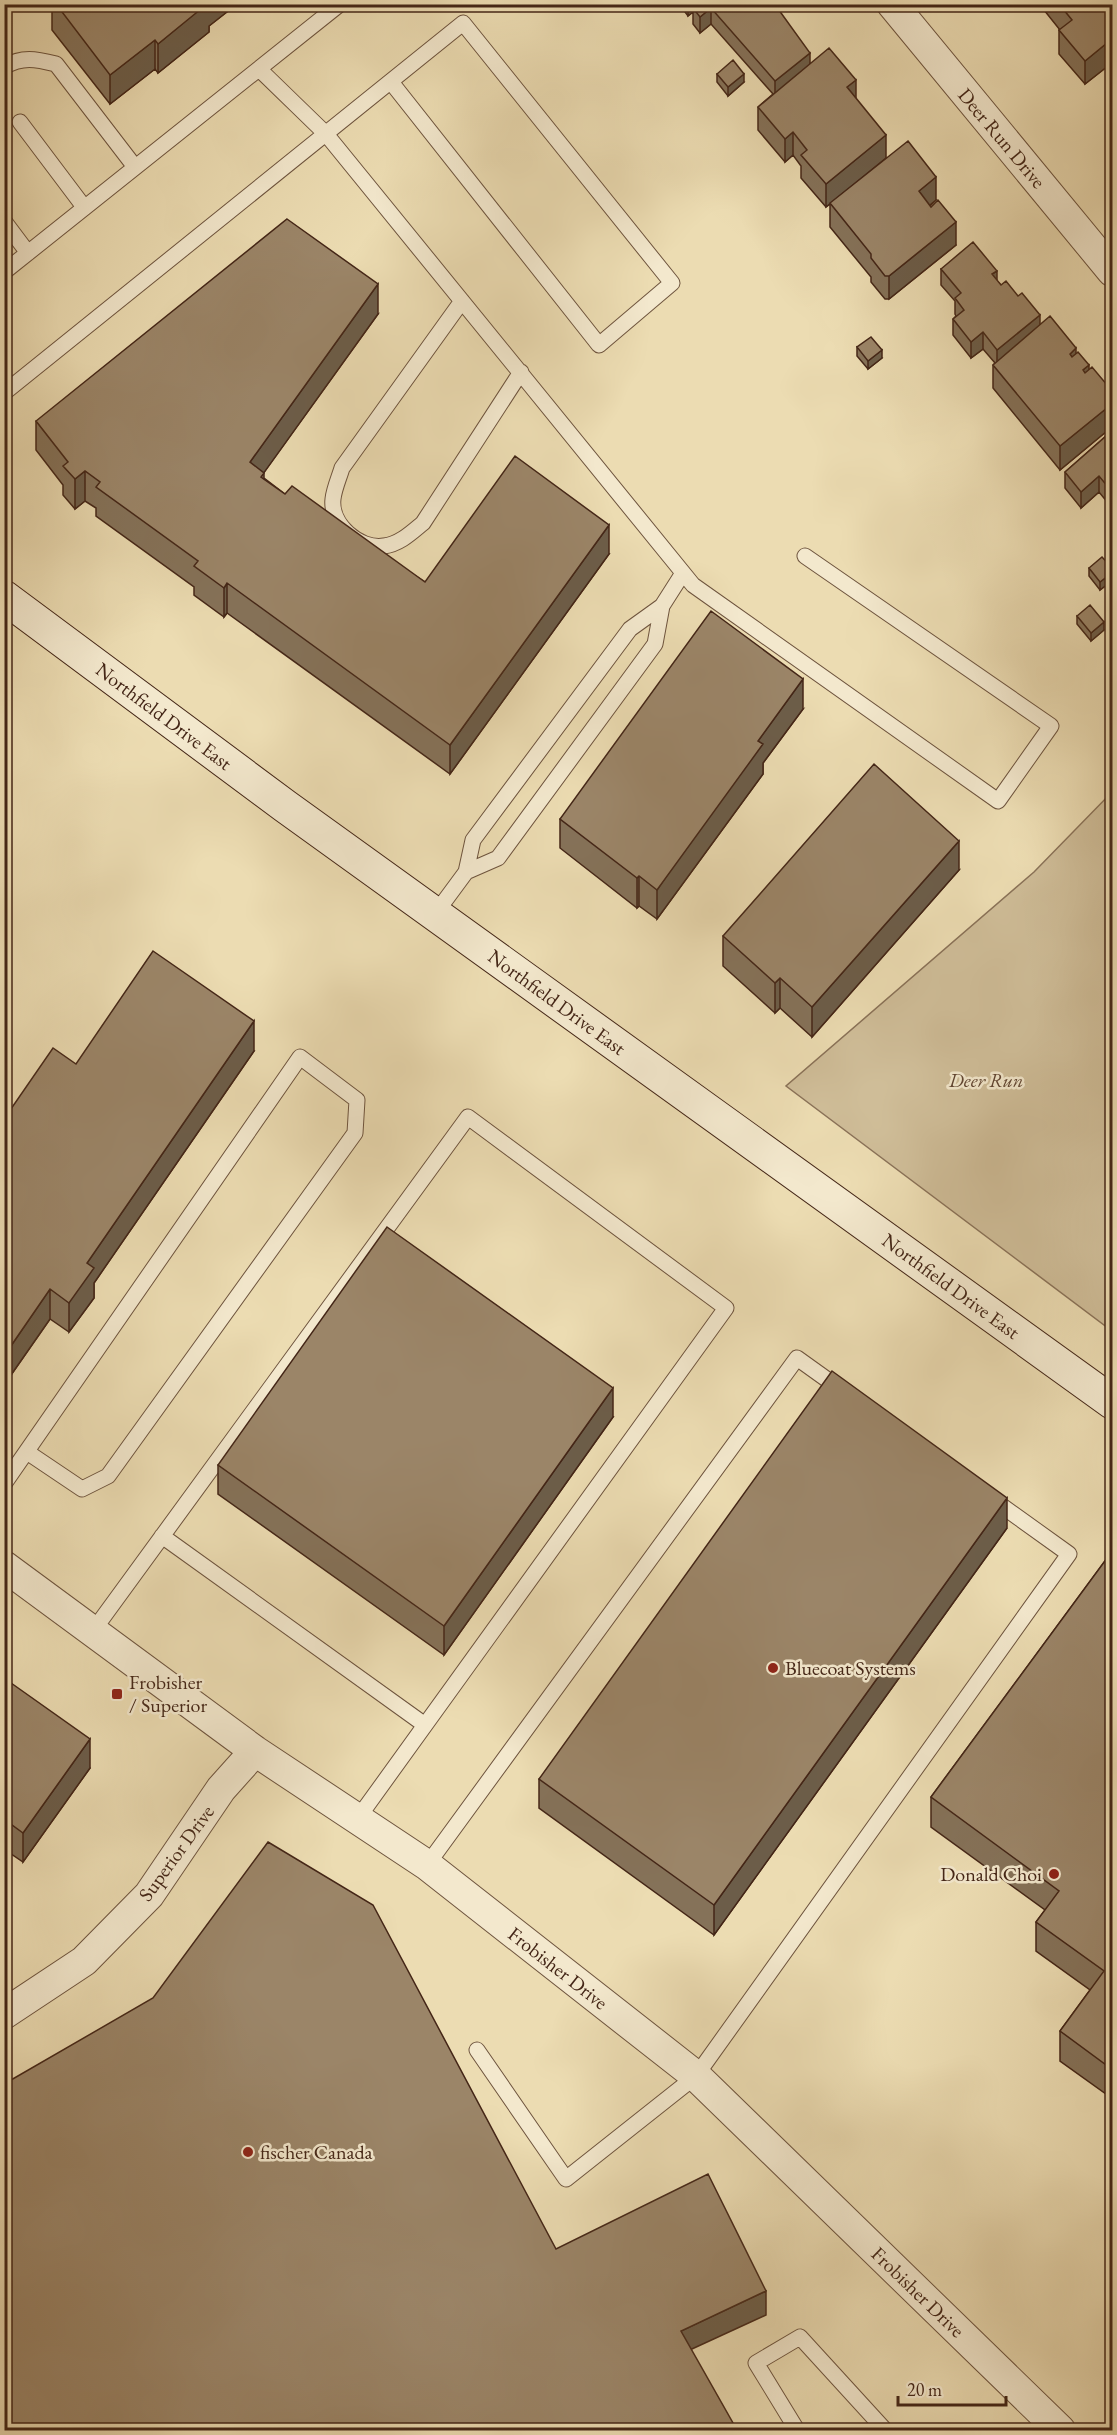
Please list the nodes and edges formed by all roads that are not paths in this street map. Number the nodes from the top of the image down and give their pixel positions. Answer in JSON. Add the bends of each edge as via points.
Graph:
{"nodes":[{"id":1,"x":340,"y":4,"type":"edge"},
{"id":2,"x":892,"y":4,"type":"edge"},
{"id":3,"x":321,"y":10,"type":"edge"},
{"id":4,"x":4,"y":67,"type":"edge"},
{"id":5,"x":259,"y":69,"type":"junction"},
{"id":6,"x":391,"y":82,"type":"junction"},
{"id":7,"x":20,"y":122,"type":"dead end"},
{"id":8,"x":326,"y":134,"type":"junction"},
{"id":9,"x":135,"y":167,"type":"junction"},
{"id":10,"x":84,"y":207,"type":"junction"},
{"id":11,"x":4,"y":221,"type":"edge"},
{"id":12,"x":28,"y":253,"type":"junction"},
{"id":13,"x":1113,"y":271,"type":"edge"},
{"id":14,"x":4,"y":272,"type":"edge"},
{"id":15,"x":462,"y":301,"type":"junction"},
{"id":16,"x":520,"y":372,"type":"junction"},
{"id":17,"x":4,"y":393,"type":"edge"},
{"id":18,"x":805,"y":556,"type":"dead end"},
{"id":19,"x":683,"y":573,"type":"junction"},
{"id":20,"x":4,"y":597,"type":"edge"},
{"id":21,"x":662,"y":606,"type":"junction"},
{"id":22,"x":466,"y":872,"type":"junction"},
{"id":23,"x":435,"y":914,"type":"junction"},
{"id":24,"x":855,"y":1400,"type":"edge"},
{"id":25,"x":1113,"y":1402,"type":"edge"},
{"id":26,"x":27,"y":1452,"type":"junction"},
{"id":27,"x":4,"y":1484,"type":"edge"},
{"id":28,"x":982,"y":1491,"type":"edge"},
{"id":29,"x":162,"y":1536,"type":"junction"},
{"id":30,"x":4,"y":1566,"type":"edge"},
{"id":31,"x":93,"y":1631,"type":"junction"},
{"id":32,"x":425,"y":1725,"type":"junction"},
{"id":33,"x":255,"y":1751,"type":"junction"},
{"id":34,"x":358,"y":1818,"type":"junction"},
{"id":35,"x":427,"y":1865,"type":"junction"},
{"id":36,"x":4,"y":2014,"type":"edge"},
{"id":37,"x":477,"y":2050,"type":"dead end"},
{"id":38,"x":696,"y":2076,"type":"junction"},
{"id":39,"x":797,"y":2430,"type":"edge"},
{"id":40,"x":885,"y":2430,"type":"edge"},
{"id":41,"x":1060,"y":2430,"type":"edge"}],
"edges":[{"from":1,"to":3,"type":"lane"},
{"from":2,"to":13,"type":"street","name":"Deer Run Drive"},
{"from":3,"to":5,"type":"lane"},
{"from":4,"to":9,"type":"lane","via":[[18,59],[56,64]]},
{"from":5,"to":8,"type":"lane"},
{"from":5,"to":9,"type":"lane"},
{"from":6,"to":6,"type":"lane","via":[[463,23],[672,283],[599,345]]},
{"from":6,"to":8,"type":"lane"},
{"from":7,"to":10,"type":"lane"},
{"from":8,"to":15,"type":"lane"},
{"from":8,"to":17,"type":"lane"},
{"from":9,"to":10,"type":"lane"},
{"from":10,"to":12,"type":"lane"},
{"from":11,"to":12,"type":"lane"},
{"from":12,"to":14,"type":"lane"},
{"from":15,"to":16,"type":"lane"},
{"from":15,"to":16,"type":"lane","via":[[342,468],[333,499],[334,516],[346,531],[363,543],[383,547],[404,538],[423,523]]},
{"from":16,"to":19,"type":"lane"},
{"from":18,"to":19,"type":"lane","via":[[1051,726],[998,801],[693,585]]},
{"from":19,"to":21,"type":"lane"},
{"from":20,"to":23,"type":"main road","name":"Northfield Drive East"},
{"from":21,"to":22,"type":"lane","via":[[630,628],[473,840]]},
{"from":21,"to":22,"type":"lane","via":[[656,644],[512,840],[498,858]]},
{"from":22,"to":23,"type":"lane"},
{"from":23,"to":25,"type":"main road","name":"Northfield Drive East"},
{"from":24,"to":35,"type":"lane","via":[[797,1358]]},
{"from":26,"to":26,"type":"lane","via":[[300,1057],[357,1100],[355,1133],[108,1476],[82,1489]]},
{"from":26,"to":27,"type":"lane"},
{"from":28,"to":38,"type":"lane","via":[[1069,1554]]},
{"from":29,"to":31,"type":"lane"},
{"from":29,"to":32,"type":"lane"},
{"from":29,"to":32,"type":"lane","via":[[468,1117],[726,1308]]},
{"from":30,"to":31,"type":"street","name":"Frobisher Drive"},
{"from":31,"to":33,"type":"street","name":"Frobisher Drive"},
{"from":32,"to":34,"type":"lane"},
{"from":33,"to":34,"type":"street","name":"Frobisher Drive"},
{"from":33,"to":36,"type":"street","name":"Superior Drive","via":[[221,1789],[149,1895],[84,1961]]},
{"from":34,"to":35,"type":"street","name":"Frobisher Drive"},
{"from":35,"to":38,"type":"street","name":"Frobisher Drive"},
{"from":37,"to":38,"type":"lane","via":[[566,2179]]},
{"from":38,"to":41,"type":"street","name":"Frobisher Drive"},
{"from":39,"to":40,"type":"lane","via":[[756,2363],[800,2337]]}]}
